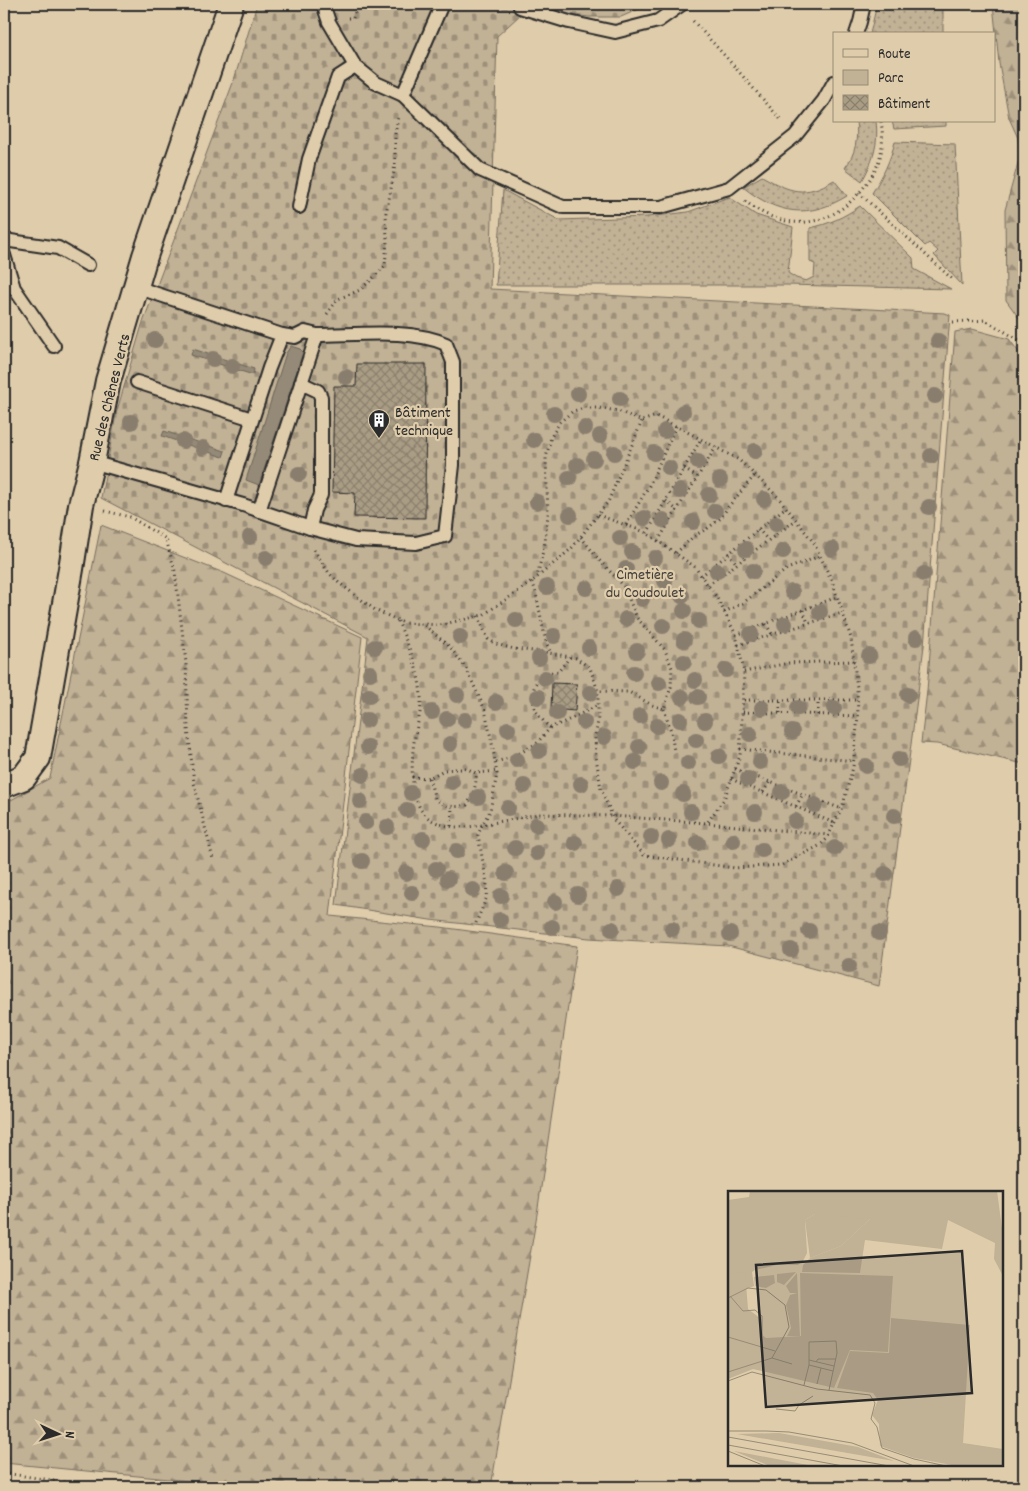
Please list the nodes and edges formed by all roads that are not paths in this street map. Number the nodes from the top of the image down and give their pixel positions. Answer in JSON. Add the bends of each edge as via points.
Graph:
{"nodes":[{"id":1,"x":231,"y":4,"type":"edge"},
{"id":2,"x":323,"y":4,"type":"edge"},
{"id":3,"x":442,"y":4,"type":"edge"},
{"id":4,"x":864,"y":4,"type":"edge"},
{"id":5,"x":680,"y":5,"type":"edge"},
{"id":6,"x":520,"y":7,"type":"dead end"},
{"id":7,"x":857,"y":32,"type":"edge"},
{"id":8,"x":355,"y":66,"type":"junction"},
{"id":9,"x":833,"y":84,"type":"edge"},
{"id":10,"x":403,"y":95,"type":"junction"},
{"id":11,"x":299,"y":207,"type":"dead end"},
{"id":12,"x":4,"y":240,"type":"edge"},
{"id":13,"x":4,"y":254,"type":"edge"},
{"id":14,"x":88,"y":265,"type":"dead end"},
{"id":15,"x":137,"y":286,"type":"junction"},
{"id":16,"x":282,"y":335,"type":"junction"},
{"id":17,"x":317,"y":335,"type":"junction"},
{"id":18,"x":54,"y":346,"type":"dead end"},
{"id":19,"x":138,"y":382,"type":"dead end"},
{"id":20,"x":301,"y":383,"type":"junction"},
{"id":21,"x":252,"y":418,"type":"junction"},
{"id":22,"x":92,"y":462,"type":"junction"},
{"id":23,"x":226,"y":501,"type":"junction"},
{"id":24,"x":260,"y":511,"type":"junction"},
{"id":25,"x":310,"y":528,"type":"junction"},
{"id":26,"x":4,"y":785,"type":"edge"}],
"edges":[{"from":1,"to":15,"type":"street","name":"Rue des Chênes Verts"},
{"from":2,"to":8,"type":"lane","via":[[329,22]]},
{"from":3,"to":10,"type":"lane"},
{"from":4,"to":7,"type":"lane"},
{"from":5,"to":6,"type":"lane","via":[[658,21],[615,32]]},
{"from":8,"to":10,"type":"lane","via":[[376,83]]},
{"from":8,"to":11,"type":"lane","via":[[338,77],[309,159]]},
{"from":9,"to":10,"type":"lane","via":[[795,136],[729,188],[662,207],[563,208],[480,170]]},
{"from":12,"to":14,"type":"lane","via":[[58,248]]},
{"from":13,"to":18,"type":"lane","via":[[14,288]]},
{"from":15,"to":16,"type":"lane"},
{"from":15,"to":22,"type":"street","name":"Rue des Chênes Verts","via":[[108,381]]},
{"from":16,"to":17,"type":"lane","via":[[295,337],[305,332]]},
{"from":16,"to":21,"type":"lane"},
{"from":17,"to":20,"type":"lane"},
{"from":17,"to":25,"type":"lane","via":[[391,334],[433,338],[446,344],[453,362],[454,465],[444,536],[416,543],[356,540]]},
{"from":19,"to":21,"type":"lane"},
{"from":20,"to":24,"type":"lane"},
{"from":20,"to":25,"type":"lane","via":[[318,391],[321,397],[321,495]]},
{"from":21,"to":23,"type":"lane"},
{"from":22,"to":23,"type":"lane"},
{"from":22,"to":26,"type":"street","name":"Rue des Chênes Verts","via":[[81,505],[38,758],[24,777]]},
{"from":23,"to":24,"type":"lane"},
{"from":24,"to":25,"type":"lane"}]}
